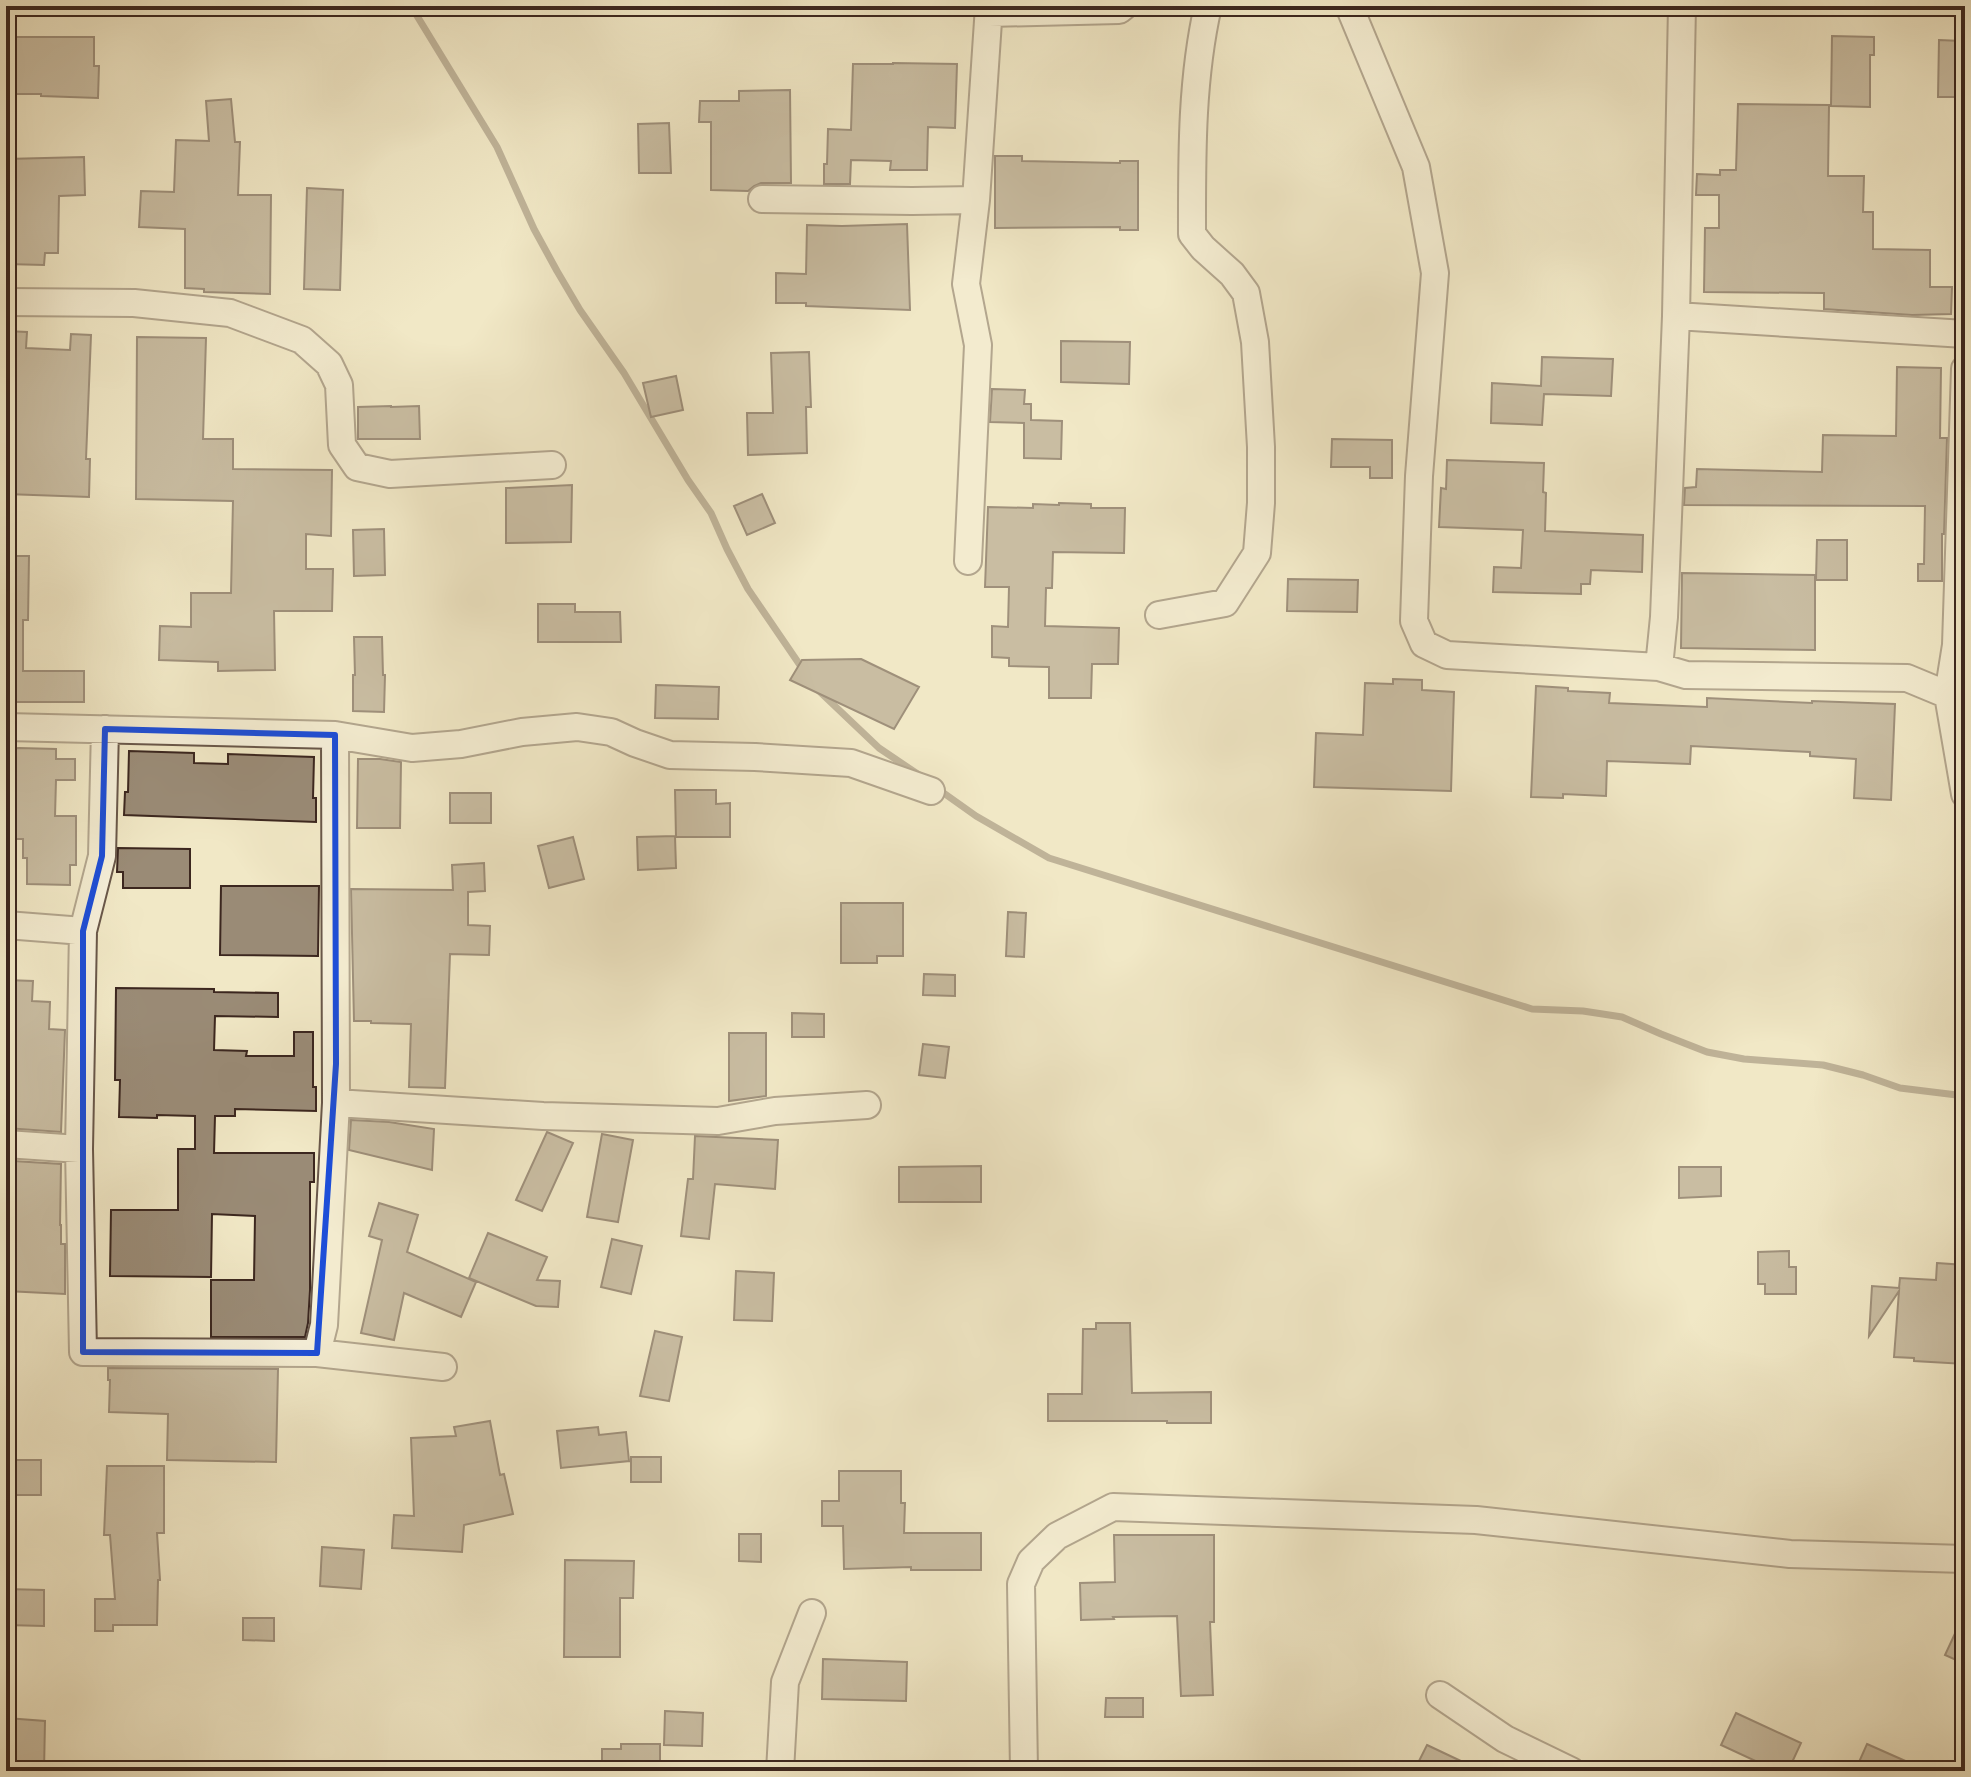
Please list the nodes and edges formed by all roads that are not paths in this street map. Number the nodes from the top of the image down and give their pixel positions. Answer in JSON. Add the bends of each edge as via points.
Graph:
{"nodes":[{"id":1,"x":1124,"y":6,"type":"edge"},
{"id":2,"x":1208,"y":6,"type":"edge"},
{"id":3,"x":1349,"y":6,"type":"edge"},
{"id":4,"x":1682,"y":6,"type":"edge"},
{"id":5,"x":989,"y":10,"type":"edge"},
{"id":6,"x":762,"y":199,"type":"dead end"},
{"id":7,"x":976,"y":200,"type":"junction"},
{"id":8,"x":6,"y":302,"type":"edge"},
{"id":9,"x":1676,"y":316,"type":"junction"},
{"id":10,"x":1965,"y":334,"type":"edge"},
{"id":11,"x":1965,"y":369,"type":"edge"},
{"id":12,"x":552,"y":465,"type":"dead end"},
{"id":13,"x":968,"y":561,"type":"dead end"},
{"id":14,"x":1159,"y":615,"type":"dead end"},
{"id":15,"x":1659,"y":667,"type":"junction"},
{"id":16,"x":1948,"y":695,"type":"junction"},
{"id":17,"x":6,"y":727,"type":"edge"},
{"id":18,"x":105,"y":729,"type":"junction"},
{"id":19,"x":335,"y":735,"type":"junction"},
{"id":20,"x":931,"y":791,"type":"dead end"},
{"id":21,"x":1965,"y":794,"type":"edge"},
{"id":22,"x":6,"y":925,"type":"edge"},
{"id":23,"x":83,"y":931,"type":"junction"},
{"id":24,"x":336,"y":1103,"type":"junction"},
{"id":25,"x":867,"y":1105,"type":"dead end"},
{"id":26,"x":6,"y":1144,"type":"edge"},
{"id":27,"x":79,"y":1149,"type":"junction"},
{"id":28,"x":317,"y":1353,"type":"junction"},
{"id":29,"x":443,"y":1367,"type":"dead end"},
{"id":30,"x":1965,"y":1559,"type":"edge"},
{"id":31,"x":812,"y":1613,"type":"dead end"},
{"id":32,"x":1440,"y":1695,"type":"dead end"},
{"id":33,"x":780,"y":1771,"type":"edge"},
{"id":34,"x":1024,"y":1771,"type":"edge"},
{"id":35,"x":1571,"y":1771,"type":"edge"}],
"edges":[{"from":1,"to":5,"type":"street"},
{"from":2,"to":14,"type":"street","via":[[1193,122],[1192,234],[1246,293],[1255,342],[1261,447],[1257,553],[1225,603]]},
{"from":3,"to":15,"type":"street","via":[[1416,167],[1435,273],[1414,621],[1424,644],[1447,655]]},
{"from":4,"to":9,"type":"street"},
{"from":5,"to":7,"type":"street"},
{"from":6,"to":7,"type":"street"},
{"from":7,"to":13,"type":"street","via":[[966,284],[978,345]]},
{"from":8,"to":12,"type":"street","via":[[134,303],[230,313],[302,340],[329,364],[339,385],[342,445],[357,467],[390,474]]},
{"from":9,"to":10,"type":"street"},
{"from":9,"to":15,"type":"street"},
{"from":11,"to":16,"type":"street","via":[[1956,645]]},
{"from":15,"to":16,"type":"street","via":[[1686,675],[1907,678]]},
{"from":16,"to":21,"type":"street"},
{"from":17,"to":18,"type":"street"},
{"from":18,"to":19,"type":"street"},
{"from":18,"to":23,"type":"street","via":[[102,856]]},
{"from":19,"to":20,"type":"street","via":[[412,748],[577,727],[611,732],[670,755],[851,763]]},
{"from":19,"to":24,"type":"street"},
{"from":22,"to":23,"type":"street"},
{"from":23,"to":27,"type":"street"},
{"from":24,"to":25,"type":"street","via":[[718,1121]]},
{"from":24,"to":28,"type":"street","via":[[324,1325]]},
{"from":26,"to":27,"type":"street"},
{"from":27,"to":28,"type":"street","via":[[83,1352]]},
{"from":28,"to":29,"type":"street"},
{"from":30,"to":34,"type":"street","via":[[1790,1554],[1476,1520],[1113,1507],[1057,1536],[1031,1561],[1021,1584]]},
{"from":31,"to":33,"type":"street","via":[[785,1682]]},
{"from":32,"to":35,"type":"street","via":[[1505,1739]]}]}
